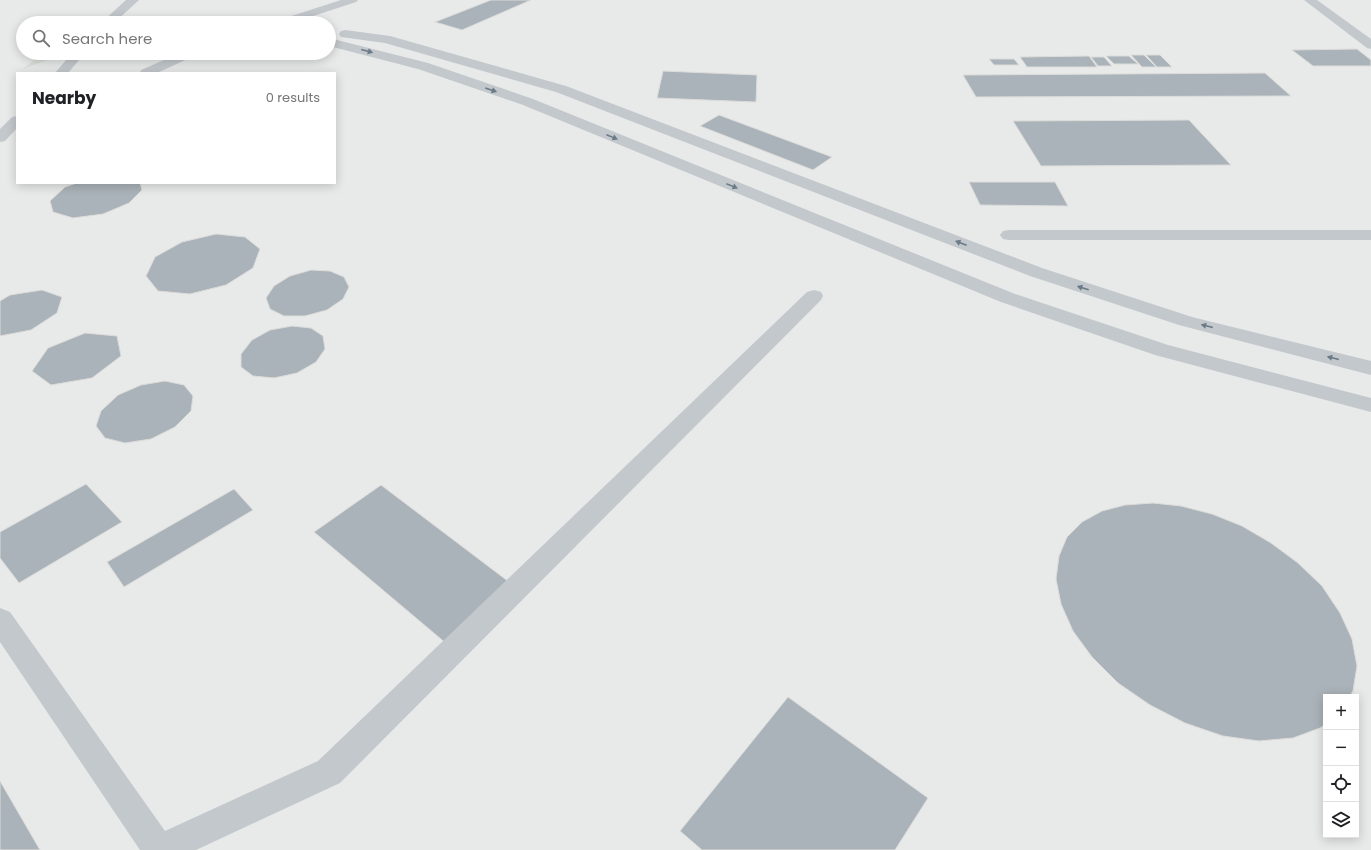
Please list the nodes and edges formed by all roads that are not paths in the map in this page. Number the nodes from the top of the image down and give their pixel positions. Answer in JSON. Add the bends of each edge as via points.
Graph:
{"nodes":[{"id":1,"x":133,"y":0,"type":"edge"},
{"id":2,"x":352,"y":0,"type":"edge"},
{"id":3,"x":1310,"y":0,"type":"edge"},
{"id":4,"x":115,"y":16,"type":"edge"},
{"id":5,"x":302,"y":16,"type":"edge"},
{"id":6,"x":336,"y":34,"type":"edge"},
{"id":7,"x":336,"y":44,"type":"edge"},
{"id":8,"x":1371,"y":45,"type":"edge"},
{"id":9,"x":73,"y":60,"type":"edge"},
{"id":10,"x":175,"y":60,"type":"edge"},
{"id":11,"x":62,"y":72,"type":"edge"},
{"id":12,"x":148,"y":72,"type":"edge"},
{"id":13,"x":16,"y":121,"type":"edge"},
{"id":14,"x":16,"y":131,"type":"edge"},
{"id":15,"x":0,"y":139,"type":"edge"},
{"id":16,"x":1009,"y":235,"type":"dead end"},
{"id":17,"x":1371,"y":235,"type":"edge"},
{"id":18,"x":814,"y":296,"type":"dead end"},
{"id":19,"x":1371,"y":368,"type":"edge"},
{"id":20,"x":1371,"y":405,"type":"edge"},
{"id":21,"x":0,"y":620,"type":"edge"},
{"id":22,"x":160,"y":850,"type":"edge"}],
"edges":[{"from":1,"to":4,"type":"lane"},
{"from":2,"to":5,"type":"lane"},
{"from":3,"to":8,"type":"lane"},
{"from":19,"to":6,"type":"lane","one_way":true,"via":[[1186,321],[1036,272],[561,89],[386,39]]},
{"from":7,"to":20,"type":"lane","one_way":true,"via":[[423,66],[528,102],[1008,298],[1162,350]]},
{"from":9,"to":11,"type":"lane"},
{"from":10,"to":12,"type":"lane"},
{"from":13,"to":15,"type":"lane"},
{"from":14,"to":15,"type":"lane"},
{"from":16,"to":17,"type":"lane"},
{"from":18,"to":22,"type":"lane","via":[[329,772]]},
{"from":21,"to":22,"type":"lane"}]}
